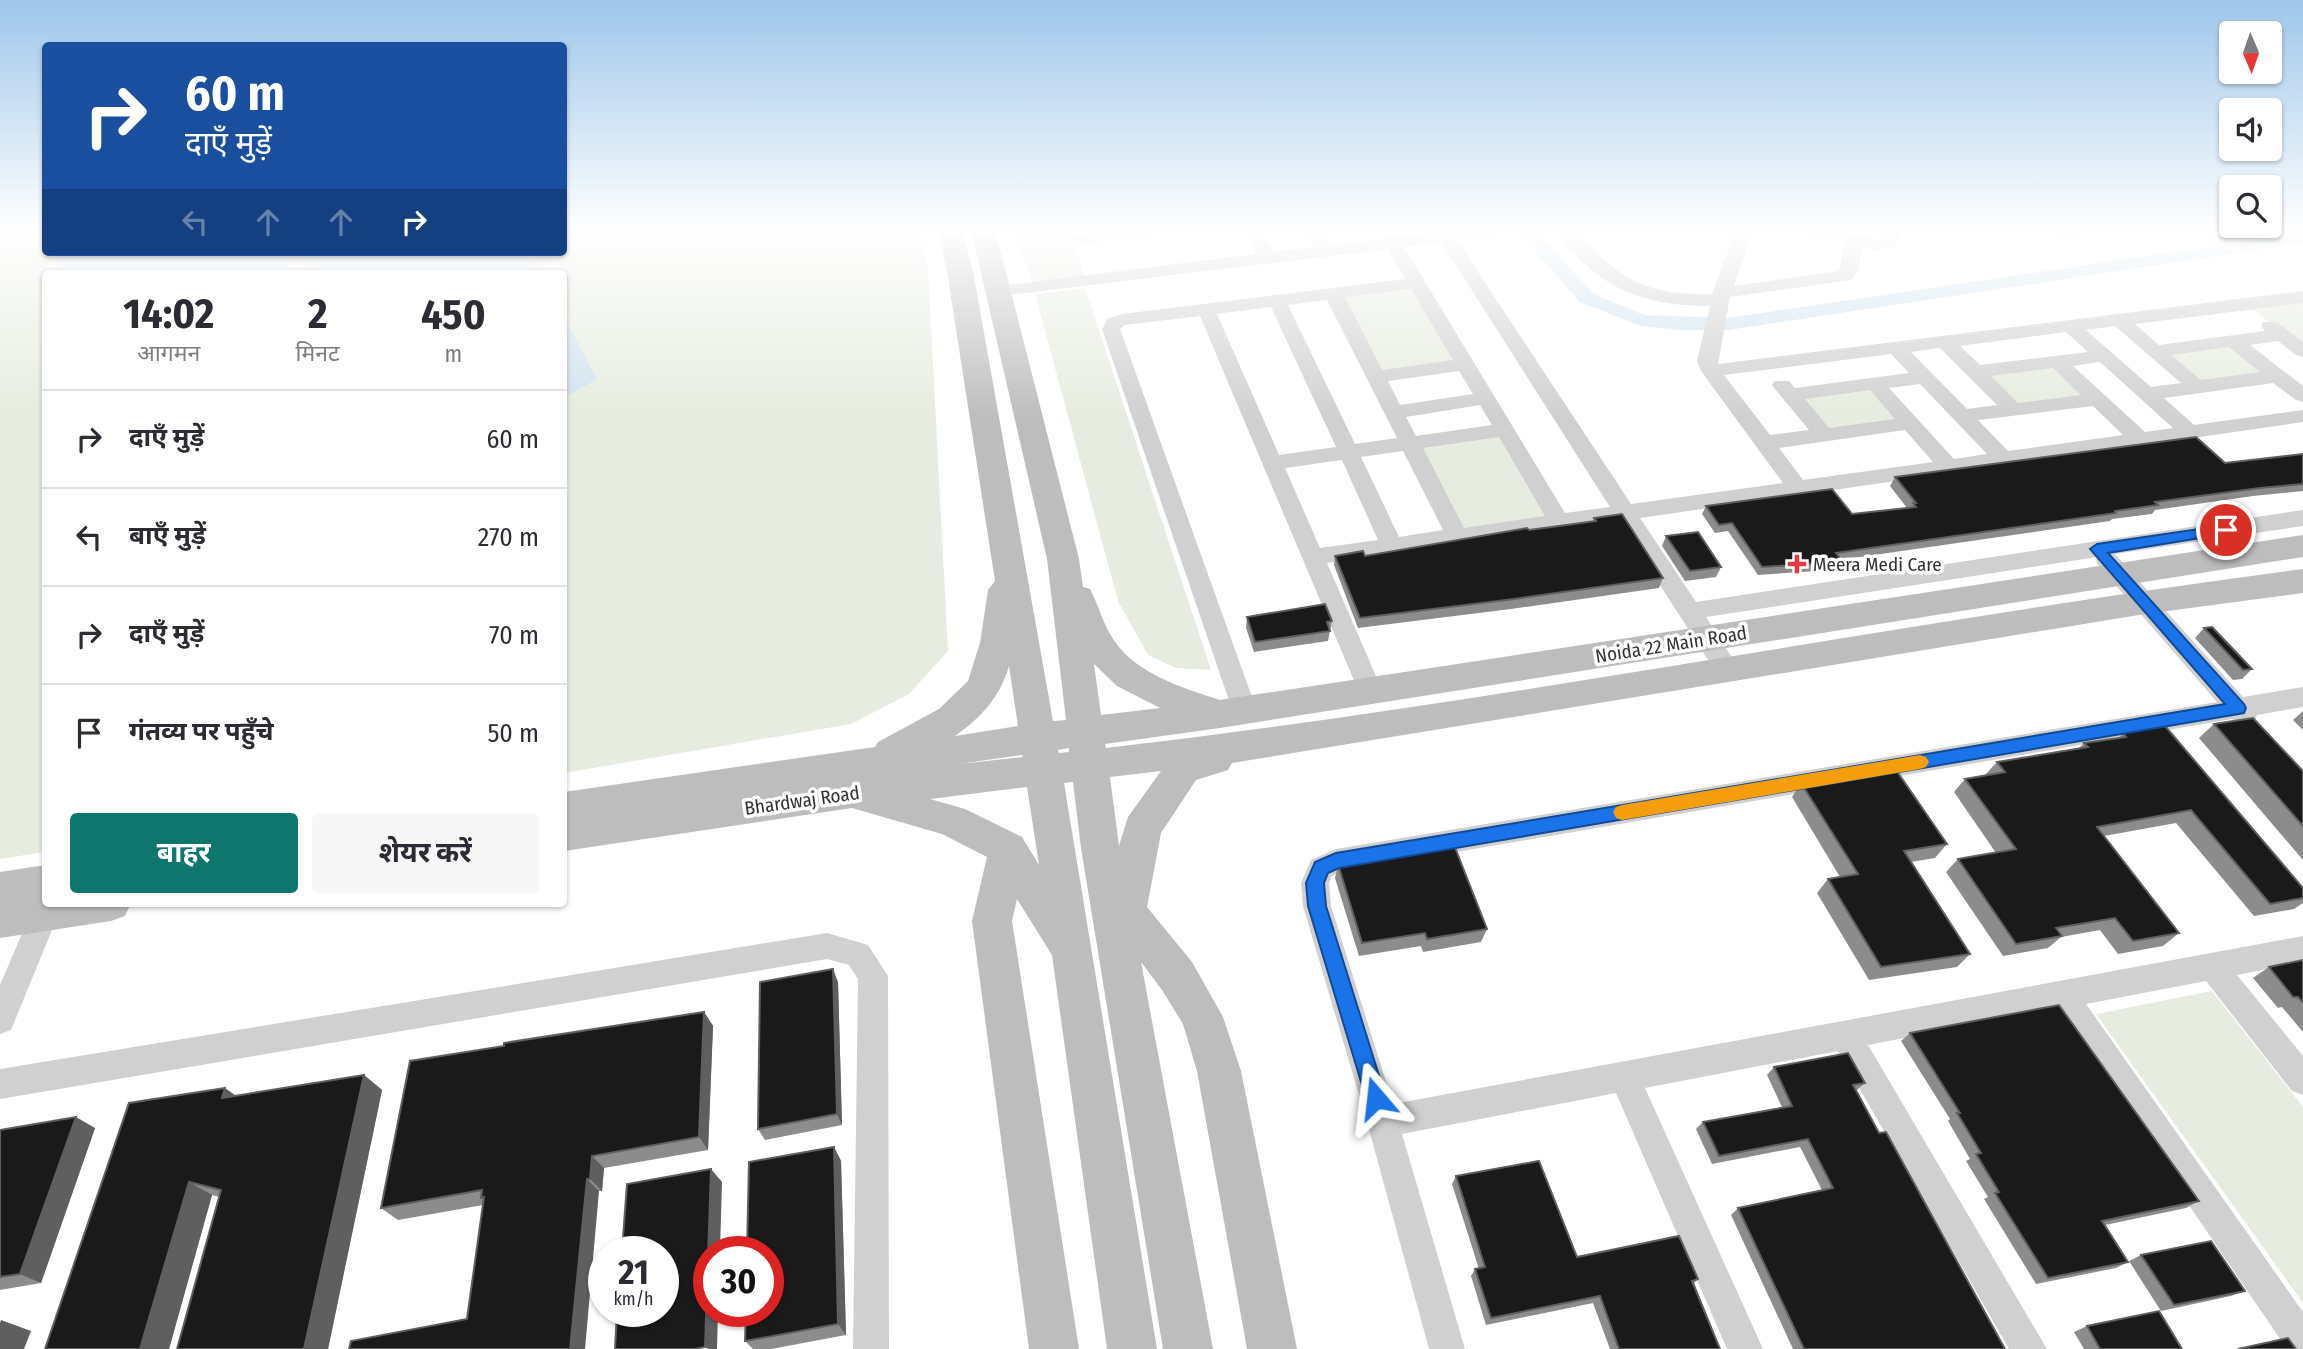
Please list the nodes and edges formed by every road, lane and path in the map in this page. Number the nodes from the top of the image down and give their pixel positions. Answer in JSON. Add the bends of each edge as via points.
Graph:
{"nodes":[{"id":1,"x":964,"y":292,"type":"edge"},
{"id":2,"x":1000,"y":292,"type":"edge"},
{"id":3,"x":1341,"y":292,"type":"edge"},
{"id":4,"x":1422,"y":292,"type":"edge"},
{"id":5,"x":1482,"y":292,"type":"edge"},
{"id":6,"x":1636,"y":292,"type":"edge"},
{"id":7,"x":1723,"y":292,"type":"edge"},
{"id":8,"x":1762,"y":292,"type":"edge"},
{"id":9,"x":1333,"y":293,"type":"junction"},
{"id":10,"x":2303,"y":297,"type":"edge"},
{"id":11,"x":1277,"y":300,"type":"junction"},
{"id":12,"x":1720,"y":300,"type":"junction"},
{"id":13,"x":2243,"y":304,"type":"junction"},
{"id":14,"x":1206,"y":309,"type":"junction"},
{"id":15,"x":2119,"y":320,"type":"junction"},
{"id":16,"x":2070,"y":326,"type":"junction"},
{"id":17,"x":2281,"y":335,"type":"junction"},
{"id":18,"x":2233,"y":341,"type":"junction"},
{"id":19,"x":1945,"y":342,"type":"junction"},
{"id":20,"x":1896,"y":348,"type":"junction"},
{"id":21,"x":2155,"y":351,"type":"junction"},
{"id":22,"x":2303,"y":351,"type":"edge"},
{"id":23,"x":2104,"y":356,"type":"junction"},
{"id":24,"x":2058,"y":362,"type":"junction"},
{"id":25,"x":1465,"y":364,"type":"junction"},
{"id":26,"x":1765,"y":364,"type":"junction"},
{"id":27,"x":1711,"y":371,"type":"junction"},
{"id":28,"x":1976,"y":372,"type":"junction"},
{"id":29,"x":2277,"y":376,"type":"junction"},
{"id":30,"x":1376,"y":377,"type":"junction"},
{"id":31,"x":1925,"y":377,"type":"junction"},
{"id":32,"x":1875,"y":384,"type":"junction"},
{"id":33,"x":2197,"y":387,"type":"junction"},
{"id":34,"x":2147,"y":394,"type":"junction"},
{"id":35,"x":1790,"y":395,"type":"junction"},
{"id":36,"x":2303,"y":396,"type":"edge"},
{"id":37,"x":1485,"y":398,"type":"junction"},
{"id":38,"x":2098,"y":399,"type":"junction"},
{"id":39,"x":2013,"y":409,"type":"junction"},
{"id":40,"x":1394,"y":412,"type":"junction"},
{"id":41,"x":1962,"y":416,"type":"junction"},
{"id":42,"x":2303,"y":416,"type":"edge"},
{"id":43,"x":1911,"y":423,"type":"junction"},
{"id":44,"x":1504,"y":430,"type":"junction"},
{"id":45,"x":2190,"y":432,"type":"junction"},
{"id":46,"x":1824,"y":435,"type":"junction"},
{"id":47,"x":2140,"y":439,"type":"junction"},
{"id":48,"x":1410,"y":443,"type":"junction"},
{"id":49,"x":1765,"y":443,"type":"junction"},
{"id":50,"x":1348,"y":452,"type":"junction"},
{"id":51,"x":2003,"y":458,"type":"junction"},
{"id":52,"x":1271,"y":463,"type":"junction"},
{"id":53,"x":1949,"y":466,"type":"junction"},
{"id":54,"x":1798,"y":488,"type":"junction"},
{"id":55,"x":1626,"y":512,"type":"junction"},
{"id":56,"x":2303,"y":518,"type":"edge"},
{"id":57,"x":1559,"y":522,"type":"junction"},
{"id":58,"x":1457,"y":536,"type":"junction"},
{"id":59,"x":1392,"y":545,"type":"junction"},
{"id":60,"x":2303,"y":546,"type":"edge"},
{"id":61,"x":1311,"y":557,"type":"junction"},
{"id":62,"x":1063,"y":559,"type":"junction"},
{"id":63,"x":2108,"y":561,"type":"junction"},
{"id":64,"x":1009,"y":564,"type":"junction"},
{"id":65,"x":2303,"y":581,"type":"edge"},
{"id":66,"x":2145,"y":602,"type":"junction"},
{"id":67,"x":1699,"y":625,"type":"junction"},
{"id":68,"x":1728,"y":670,"type":"junction"},
{"id":69,"x":1370,"y":690,"type":"junction"},
{"id":70,"x":2303,"y":697,"type":"edge"},
{"id":71,"x":2238,"y":708,"type":"junction"},
{"id":72,"x":1241,"y":723,"type":"junction"},
{"id":73,"x":2266,"y":738,"type":"edge"},
{"id":74,"x":1086,"y":749,"type":"junction"},
{"id":75,"x":1040,"y":755,"type":"junction"},
{"id":76,"x":856,"y":779,"type":"junction"},
{"id":77,"x":567,"y":808,"type":"edge"},
{"id":78,"x":567,"y":834,"type":"edge"},
{"id":79,"x":1008,"y":849,"type":"junction"},
{"id":80,"x":0,"y":889,"type":"edge"},
{"id":81,"x":42,"y":898,"type":"edge"},
{"id":82,"x":42,"y":901,"type":"edge"},
{"id":83,"x":44,"y":907,"type":"edge"},
{"id":84,"x":0,"y":920,"type":"edge"},
{"id":85,"x":1122,"y":931,"type":"junction"},
{"id":86,"x":2303,"y":949,"type":"edge"},
{"id":87,"x":1072,"y":953,"type":"junction"},
{"id":88,"x":2212,"y":966,"type":"junction"},
{"id":89,"x":2062,"y":994,"type":"junction"},
{"id":90,"x":0,"y":1020,"type":"edge"},
{"id":91,"x":1845,"y":1035,"type":"junction"},
{"id":92,"x":1624,"y":1077,"type":"junction"},
{"id":93,"x":2303,"y":1080,"type":"edge"},
{"id":94,"x":0,"y":1084,"type":"edge"},
{"id":95,"x":1383,"y":1122,"type":"junction"},
{"id":96,"x":2303,"y":1342,"type":"edge"},
{"id":97,"x":871,"y":1349,"type":"edge"},
{"id":98,"x":1054,"y":1349,"type":"edge"},
{"id":99,"x":1132,"y":1349,"type":"edge"},
{"id":100,"x":1188,"y":1349,"type":"edge"},
{"id":101,"x":1272,"y":1349,"type":"edge"},
{"id":102,"x":1447,"y":1349,"type":"edge"},
{"id":103,"x":1745,"y":1349,"type":"edge"},
{"id":104,"x":2029,"y":1349,"type":"edge"}],
"edges":[{"from":1,"to":64,"type":"street"},
{"from":2,"to":62,"type":"street"},
{"from":3,"to":9,"type":"street"},
{"from":4,"to":25,"type":"street"},
{"from":5,"to":55,"type":"street"},
{"from":6,"to":12,"type":"street","via":[[1678,301]]},
{"from":7,"to":12,"type":"street"},
{"from":8,"to":12,"type":"street"},
{"from":9,"to":11,"type":"street"},
{"from":9,"to":30,"type":"street"},
{"from":10,"to":13,"type":"street"},
{"from":11,"to":14,"type":"street"},
{"from":11,"to":50,"type":"street"},
{"from":12,"to":27,"type":"street","via":[[1707,351]]},
{"from":13,"to":15,"type":"street"},
{"from":13,"to":17,"type":"street"},
{"from":14,"to":52,"type":"street"},
{"from":14,"to":72,"type":"street","via":[[1122,320],[1111,328]]},
{"from":15,"to":16,"type":"street"},
{"from":15,"to":21,"type":"street"},
{"from":16,"to":19,"type":"street"},
{"from":16,"to":23,"type":"street"},
{"from":17,"to":18,"type":"street"},
{"from":17,"to":22,"type":"street"},
{"from":18,"to":21,"type":"street"},
{"from":18,"to":29,"type":"street"},
{"from":19,"to":20,"type":"street"},
{"from":19,"to":28,"type":"street"},
{"from":20,"to":26,"type":"street"},
{"from":20,"to":31,"type":"street"},
{"from":21,"to":33,"type":"street"},
{"from":23,"to":24,"type":"street"},
{"from":23,"to":34,"type":"street"},
{"from":24,"to":28,"type":"street"},
{"from":24,"to":38,"type":"street"},
{"from":25,"to":30,"type":"street"},
{"from":25,"to":37,"type":"street"},
{"from":26,"to":27,"type":"street"},
{"from":26,"to":35,"type":"street"},
{"from":27,"to":49,"type":"street"},
{"from":28,"to":39,"type":"street"},
{"from":29,"to":33,"type":"street"},
{"from":29,"to":36,"type":"street"},
{"from":30,"to":40,"type":"street"},
{"from":31,"to":32,"type":"street"},
{"from":31,"to":41,"type":"street"},
{"from":32,"to":35,"type":"street"},
{"from":32,"to":43,"type":"street"},
{"from":33,"to":34,"type":"street"},
{"from":34,"to":45,"type":"street"},
{"from":35,"to":46,"type":"street"},
{"from":37,"to":40,"type":"street"},
{"from":37,"to":44,"type":"street"},
{"from":38,"to":39,"type":"street"},
{"from":38,"to":47,"type":"street"},
{"from":39,"to":41,"type":"street"},
{"from":40,"to":48,"type":"street"},
{"from":41,"to":51,"type":"street"},
{"from":42,"to":45,"type":"street"},
{"from":43,"to":46,"type":"street"},
{"from":43,"to":53,"type":"street"},
{"from":44,"to":48,"type":"street"},
{"from":44,"to":57,"type":"street"},
{"from":45,"to":47,"type":"street"},
{"from":46,"to":49,"type":"street"},
{"from":47,"to":51,"type":"street"},
{"from":48,"to":50,"type":"street"},
{"from":48,"to":58,"type":"street"},
{"from":49,"to":54,"type":"street"},
{"from":50,"to":52,"type":"street"},
{"from":50,"to":59,"type":"street"},
{"from":51,"to":53,"type":"street"},
{"from":52,"to":61,"type":"street"},
{"from":53,"to":54,"type":"street"},
{"from":54,"to":55,"type":"street"},
{"from":55,"to":57,"type":"street"},
{"from":55,"to":67,"type":"street"},
{"from":56,"to":63,"type":"street"},
{"from":57,"to":58,"type":"street"},
{"from":58,"to":59,"type":"street"},
{"from":59,"to":61,"type":"street"},
{"from":60,"to":63,"type":"street","name":"Noida 22 Main Road"},
{"from":61,"to":69,"type":"street"},
{"from":62,"to":72,"type":"street","via":[[1090,629],[1108,657],[1138,681]]},
{"from":62,"to":74,"type":"street"},
{"from":63,"to":66,"type":"street"},
{"from":63,"to":67,"type":"street","name":"Noida 22 Main Road"},
{"from":64,"to":75,"type":"street"},
{"from":64,"to":76,"type":"street","via":[[994,653],[982,690],[950,721]]},
{"from":65,"to":66,"type":"street","name":"Noida 22 Main Road"},
{"from":66,"to":68,"type":"street","name":"Noida 22 Main Road"},
{"from":66,"to":71,"type":"street"},
{"from":67,"to":68,"type":"street"},
{"from":67,"to":69,"type":"street","name":"Noida 22 Main Road"},
{"from":68,"to":72,"type":"street","name":"Noida 22 Main Road"},
{"from":69,"to":72,"type":"street","name":"Noida 22 Main Road"},
{"from":70,"to":71,"type":"street"},
{"from":71,"to":73,"type":"street"},
{"from":71,"to":95,"type":"street","via":[[1336,861],[1321,868],[1315,883],[1317,906]]},
{"from":72,"to":74,"type":"street","name":"Noida 22 Main Road"},
{"from":72,"to":74,"type":"street","name":"Noida 22 Main Road"},
{"from":72,"to":85,"type":"street","via":[[1183,769],[1142,829]]},
{"from":74,"to":75,"type":"street","name":"Noida 22 Main Road"},
{"from":74,"to":85,"type":"street"},
{"from":75,"to":76,"type":"street","name":"Bhardwaj Road"},
{"from":75,"to":87,"type":"street"},
{"from":76,"to":77,"type":"street","name":"Bhardwaj Road"},
{"from":76,"to":78,"type":"street","name":"Bhardwaj Road"},
{"from":76,"to":79,"type":"street"},
{"from":79,"to":87,"type":"street"},
{"from":79,"to":98,"type":"street","via":[[992,921]]},
{"from":80,"to":81,"type":"street"},
{"from":82,"to":84,"type":"street"},
{"from":83,"to":90,"type":"street"},
{"from":85,"to":100,"type":"street"},
{"from":85,"to":101,"type":"street","via":[[1177,976],[1202,1017],[1219,1071]]},
{"from":86,"to":88,"type":"street"},
{"from":87,"to":99,"type":"street"},
{"from":88,"to":89,"type":"street"},
{"from":88,"to":93,"type":"street"},
{"from":89,"to":91,"type":"street"},
{"from":89,"to":96,"type":"street"},
{"from":91,"to":92,"type":"street"},
{"from":91,"to":104,"type":"street"},
{"from":92,"to":95,"type":"street"},
{"from":92,"to":103,"type":"street"},
{"from":94,"to":97,"type":"street","via":[[827,946],[858,954],[873,976]]},
{"from":95,"to":102,"type":"street"}]}
